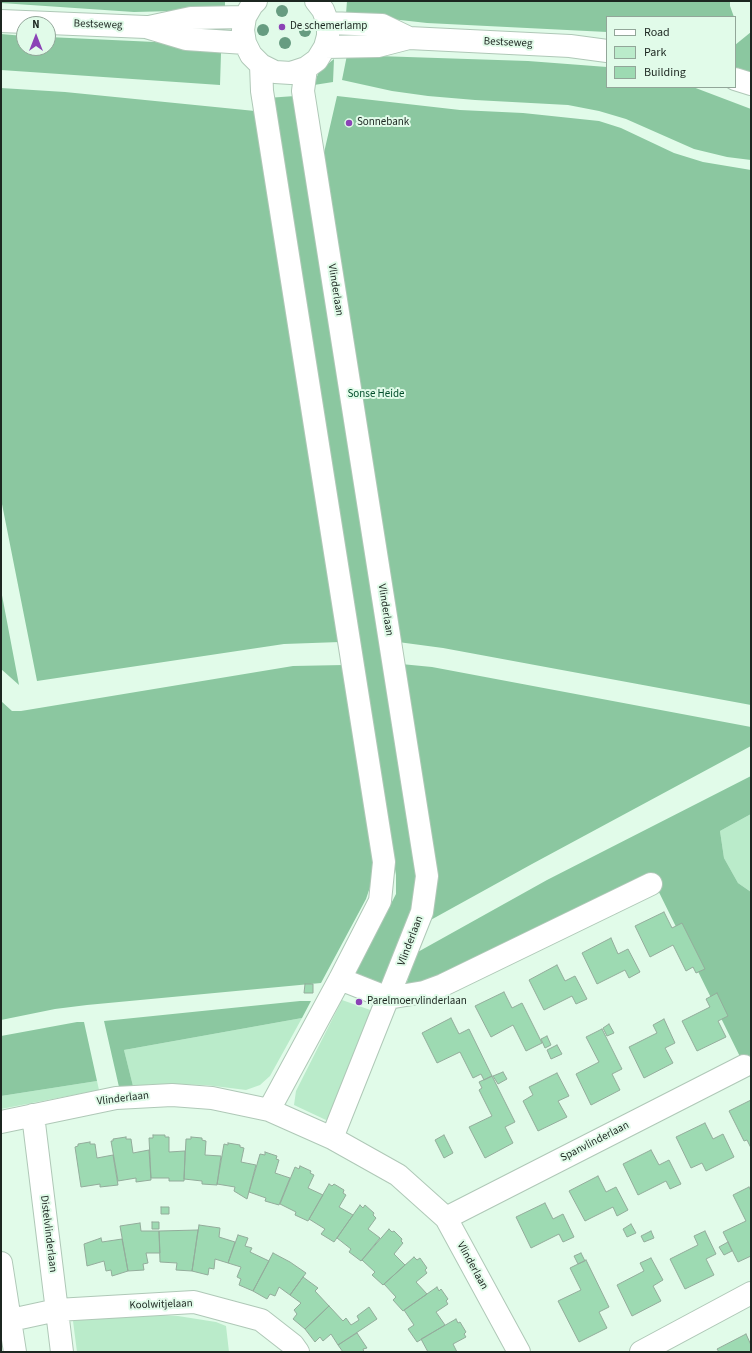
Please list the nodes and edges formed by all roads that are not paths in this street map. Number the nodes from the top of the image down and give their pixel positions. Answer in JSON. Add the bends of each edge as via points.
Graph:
{"nodes":[{"id":1,"x":316,"y":1,"type":"edge"},
{"id":2,"x":251,"y":9,"type":"edge"},
{"id":3,"x":1,"y":22,"type":"edge"},
{"id":4,"x":328,"y":23,"type":"junction"},
{"id":5,"x":146,"y":27,"type":"junction"},
{"id":6,"x":409,"y":38,"type":"junction"},
{"id":7,"x":245,"y":43,"type":"junction"},
{"id":8,"x":325,"y":47,"type":"junction"},
{"id":9,"x":606,"y":51,"type":"edge"},
{"id":10,"x":260,"y":65,"type":"junction"},
{"id":11,"x":306,"y":68,"type":"junction"},
{"id":12,"x":736,"y":79,"type":"edge"},
{"id":13,"x":751,"y":84,"type":"edge"},
{"id":14,"x":651,"y":884,"type":"dead end"},
{"id":15,"x":340,"y":978,"type":"junction"},
{"id":16,"x":388,"y":998,"type":"junction"},
{"id":17,"x":744,"y":1066,"type":"dead end"},
{"id":18,"x":269,"y":1110,"type":"junction"},
{"id":19,"x":33,"y":1115,"type":"junction"},
{"id":20,"x":1,"y":1122,"type":"edge"},
{"id":21,"x":332,"y":1138,"type":"junction"},
{"id":22,"x":446,"y":1218,"type":"junction"},
{"id":23,"x":1,"y":1263,"type":"edge"},
{"id":24,"x":751,"y":1293,"type":"edge"},
{"id":25,"x":57,"y":1310,"type":"junction"},
{"id":26,"x":11,"y":1320,"type":"junction"},
{"id":27,"x":15,"y":1352,"type":"edge"},
{"id":28,"x":62,"y":1352,"type":"edge"},
{"id":29,"x":298,"y":1352,"type":"edge"},
{"id":30,"x":519,"y":1352,"type":"edge"},
{"id":31,"x":641,"y":1352,"type":"edge"}],
"edges":[{"from":1,"to":4,"type":"street"},
{"from":2,"to":5,"type":"street","name":"Bestseweg"},
{"from":2,"to":7,"type":"street","via":[[243,30]]},
{"from":3,"to":5,"type":"street","name":"Bestseweg"},
{"from":4,"to":6,"type":"street","name":"Bestseweg","via":[[382,25]]},
{"from":4,"to":8,"type":"street"},
{"from":5,"to":7,"type":"street","name":"Bestseweg","via":[[186,39]]},
{"from":6,"to":8,"type":"street","name":"Bestseweg","via":[[378,46]]},
{"from":6,"to":9,"type":"street","name":"Bestseweg","via":[[570,46]]},
{"from":7,"to":10,"type":"street"},
{"from":8,"to":11,"type":"street","via":[[318,60]]},
{"from":10,"to":11,"type":"street","via":[[283,73]]},
{"from":10,"to":15,"type":"street","via":[[262,92],[384,862],[380,901]]},
{"from":11,"to":16,"type":"street","name":"Vlinderlaan","via":[[303,92],[427,876],[422,912]]},
{"from":12,"to":13,"type":"street"},
{"from":14,"to":16,"type":"street","via":[[443,985],[424,992]]},
{"from":15,"to":16,"type":"street"},
{"from":15,"to":18,"type":"street"},
{"from":16,"to":21,"type":"street","name":"Vlinderlaan"},
{"from":17,"to":22,"type":"street","name":"Spanvlinderlaan"},
{"from":18,"to":19,"type":"street","name":"Vlinderlaan","via":[[212,1098],[172,1094],[116,1098]]},
{"from":18,"to":21,"type":"street","name":"Vlinderlaan"},
{"from":19,"to":20,"type":"street","name":"Vlinderlaan"},
{"from":19,"to":25,"type":"street","name":"Distelvlinderlaan"},
{"from":21,"to":22,"type":"street","name":"Vlinderlaan","via":[[398,1175]]},
{"from":22,"to":30,"type":"street","name":"Vlinderlaan"},
{"from":23,"to":26,"type":"street"},
{"from":24,"to":31,"type":"street"},
{"from":25,"to":26,"type":"street","name":"Koolwitjelaan"},
{"from":25,"to":28,"type":"street","name":"Distelvlinderlaan"},
{"from":25,"to":29,"type":"street","name":"Koolwitjelaan","via":[[194,1302],[261,1320],[293,1345]]},
{"from":26,"to":27,"type":"street"}]}
